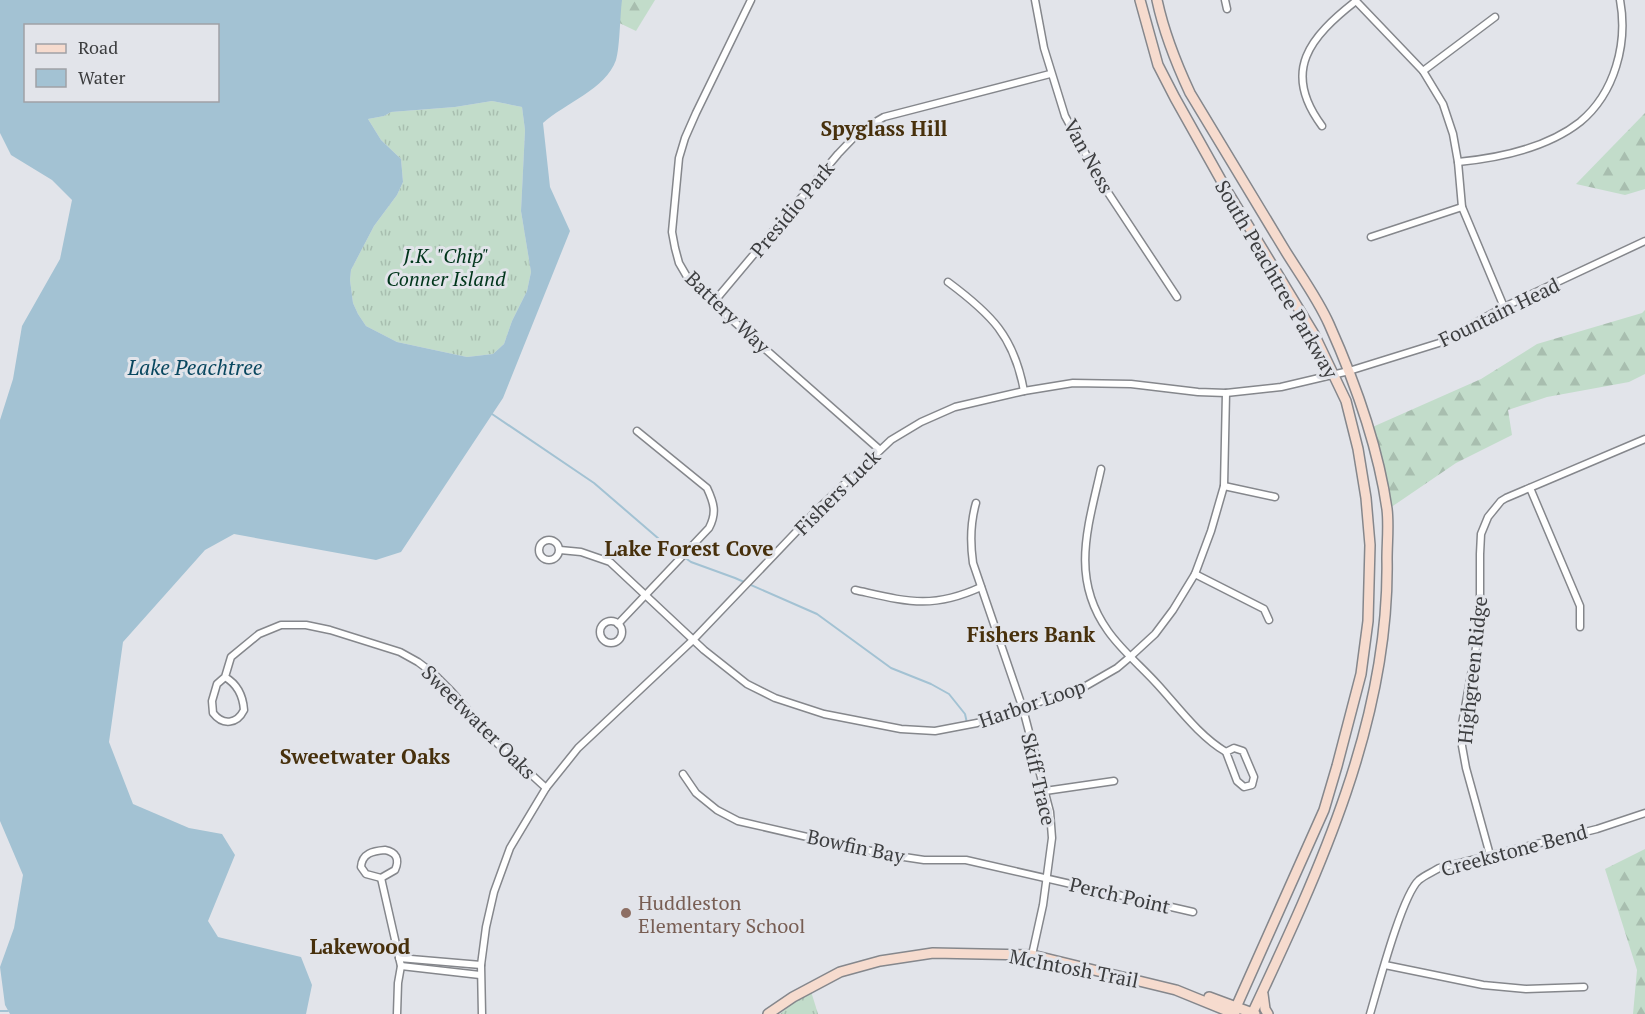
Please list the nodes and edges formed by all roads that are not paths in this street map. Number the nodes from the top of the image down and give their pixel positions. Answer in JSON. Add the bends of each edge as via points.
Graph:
{"nodes":[{"id":1,"x":751,"y":0,"type":"edge"},
{"id":2,"x":1035,"y":0,"type":"edge"},
{"id":3,"x":1140,"y":0,"type":"edge"},
{"id":4,"x":1158,"y":0,"type":"edge"},
{"id":5,"x":1225,"y":0,"type":"edge"},
{"id":6,"x":1620,"y":0,"type":"edge"},
{"id":7,"x":1355,"y":1,"type":"edge"},
{"id":8,"x":1227,"y":9,"type":"dead end"},
{"id":9,"x":1495,"y":17,"type":"dead end"},
{"id":10,"x":1424,"y":71,"type":"junction"},
{"id":11,"x":1050,"y":74,"type":"junction"},
{"id":12,"x":1322,"y":126,"type":"dead end"},
{"id":13,"x":1458,"y":162,"type":"junction"},
{"id":14,"x":1462,"y":207,"type":"junction"},
{"id":15,"x":1371,"y":237,"type":"dead end"},
{"id":16,"x":1645,"y":241,"type":"edge"},
{"id":17,"x":948,"y":282,"type":"dead end"},
{"id":18,"x":1177,"y":297,"type":"dead end"},
{"id":19,"x":713,"y":303,"type":"junction"},
{"id":20,"x":1504,"y":307,"type":"junction"},
{"id":21,"x":1349,"y":371,"type":"junction"},
{"id":22,"x":1334,"y":375,"type":"junction"},
{"id":23,"x":1024,"y":391,"type":"junction"},
{"id":24,"x":1226,"y":393,"type":"junction"},
{"id":25,"x":637,"y":431,"type":"dead end"},
{"id":26,"x":1645,"y":439,"type":"edge"},
{"id":27,"x":880,"y":450,"type":"junction"},
{"id":28,"x":1101,"y":470,"type":"dead end"},
{"id":29,"x":1224,"y":486,"type":"junction"},
{"id":30,"x":1530,"y":488,"type":"junction"},
{"id":31,"x":1275,"y":497,"type":"dead end"},
{"id":32,"x":976,"y":503,"type":"dead end"},
{"id":33,"x":560,"y":550,"type":"dead end"},
{"id":34,"x":1195,"y":574,"type":"junction"},
{"id":35,"x":981,"y":587,"type":"junction"},
{"id":36,"x":855,"y":590,"type":"dead end"},
{"id":37,"x":645,"y":594,"type":"junction"},
{"id":38,"x":1269,"y":620,"type":"dead end"},
{"id":39,"x":618,"y":624,"type":"dead end"},
{"id":40,"x":1580,"y":627,"type":"dead end"},
{"id":41,"x":693,"y":640,"type":"junction"},
{"id":42,"x":1130,"y":657,"type":"junction"},
{"id":43,"x":225,"y":677,"type":"junction"},
{"id":44,"x":1023,"y":709,"type":"junction"},
{"id":45,"x":1226,"y":752,"type":"junction"},
{"id":46,"x":683,"y":774,"type":"dead end"},
{"id":47,"x":1114,"y":781,"type":"dead end"},
{"id":48,"x":546,"y":788,"type":"junction"},
{"id":49,"x":1046,"y":791,"type":"junction"},
{"id":50,"x":1645,"y":813,"type":"edge"},
{"id":51,"x":1490,"y":855,"type":"junction"},
{"id":52,"x":381,"y":878,"type":"junction"},
{"id":53,"x":1047,"y":879,"type":"junction"},
{"id":54,"x":1193,"y":912,"type":"dead end"},
{"id":55,"x":1032,"y":956,"type":"junction"},
{"id":56,"x":399,"y":958,"type":"junction"},
{"id":57,"x":481,"y":965,"type":"junction"},
{"id":58,"x":1385,"y":965,"type":"junction"},
{"id":59,"x":401,"y":966,"type":"junction"},
{"id":60,"x":480,"y":975,"type":"junction"},
{"id":61,"x":1245,"y":987,"type":"junction"},
{"id":62,"x":1584,"y":987,"type":"dead end"},
{"id":63,"x":1263,"y":989,"type":"junction"},
{"id":64,"x":1205,"y":998,"type":"junction"},
{"id":65,"x":1235,"y":1012,"type":"edge"},
{"id":66,"x":397,"y":1014,"type":"edge"},
{"id":67,"x":482,"y":1014,"type":"edge"},
{"id":68,"x":768,"y":1014,"type":"edge"},
{"id":69,"x":1217,"y":1014,"type":"edge"},
{"id":70,"x":1253,"y":1014,"type":"edge"},
{"id":71,"x":1268,"y":1014,"type":"edge"},
{"id":72,"x":1370,"y":1014,"type":"edge"}],
"edges":[{"from":1,"to":19,"type":"street","name":"Battery Way","via":[[696,113],[679,158],[672,232],[675,248],[686,275]]},
{"from":2,"to":11,"type":"street","name":"Van Ness"},
{"from":3,"to":22,"type":"main road","name":"South Peachtree Parkway","via":[[1158,65],[1175,98],[1314,334]]},
{"from":4,"to":21,"type":"main road","name":"South Peachtree Parkway","via":[[1162,24],[1191,93],[1328,321]]},
{"from":5,"to":8,"type":"street"},
{"from":6,"to":13,"type":"street","via":[[1623,28],[1618,60],[1605,90],[1582,120],[1525,149],[1486,160]]},
{"from":7,"to":10,"type":"street"},
{"from":7,"to":12,"type":"street","via":[[1320,32],[1305,60],[1302,89]]},
{"from":9,"to":10,"type":"street"},
{"from":10,"to":13,"type":"street","via":[[1443,104]]},
{"from":11,"to":18,"type":"street","name":"Van Ness","via":[[1065,116],[1101,182]]},
{"from":11,"to":19,"type":"street","name":"Presidio Park","via":[[941,101],[870,124],[838,154]]},
{"from":13,"to":14,"type":"street"},
{"from":14,"to":15,"type":"street"},
{"from":14,"to":20,"type":"street"},
{"from":16,"to":20,"type":"street","name":"Fountain Head"},
{"from":17,"to":23,"type":"street","via":[[1003,333],[1020,368]]},
{"from":19,"to":27,"type":"street","name":"Battery Way"},
{"from":20,"to":21,"type":"street","name":"Fountain Head","via":[[1439,343]]},
{"from":21,"to":22,"type":"street","name":"Fishers Luck"},
{"from":21,"to":63,"type":"main road","name":"South Peachtree Parkway","via":[[1373,444],[1387,510],[1385,630],[1369,710],[1342,805]]},
{"from":22,"to":24,"type":"street","name":"Fishers Luck","via":[[1281,387]]},
{"from":22,"to":61,"type":"main road","name":"South Peachtree Parkway","via":[[1346,401],[1366,498],[1370,545],[1368,621],[1361,674],[1324,810]]},
{"from":23,"to":24,"type":"street","name":"Fishers Luck","via":[[1106,382]]},
{"from":23,"to":27,"type":"street","name":"Fishers Luck","via":[[955,407],[901,434]]},
{"from":24,"to":29,"type":"street","name":"Harbor Loop"},
{"from":25,"to":37,"type":"street","via":[[707,488],[715,511],[709,528]]},
{"from":26,"to":30,"type":"street","name":"Highgreen Ridge"},
{"from":27,"to":41,"type":"street","name":"Fishers Luck"},
{"from":28,"to":42,"type":"street","via":[[1085,540],[1085,571],[1095,611]]},
{"from":29,"to":31,"type":"street"},
{"from":29,"to":34,"type":"street","name":"Harbor Loop"},
{"from":30,"to":40,"type":"street","via":[[1580,606]]},
{"from":30,"to":51,"type":"street","name":"Highgreen Ridge","via":[[1501,501],[1481,534],[1480,626],[1462,735],[1466,768]]},
{"from":32,"to":35,"type":"street","name":"Skiff Trace","via":[[970,544]]},
{"from":33,"to":37,"type":"street","name":"Harbor Loop","via":[[610,562]]},
{"from":34,"to":38,"type":"street","via":[[1264,609]]},
{"from":34,"to":42,"type":"street","name":"Harbor Loop","via":[[1155,634]]},
{"from":35,"to":36,"type":"street","via":[[948,598],[913,602]]},
{"from":35,"to":44,"type":"street","name":"Skiff Trace"},
{"from":37,"to":39,"type":"street"},
{"from":37,"to":41,"type":"street","name":"Harbor Loop"},
{"from":41,"to":44,"type":"street","name":"Harbor Loop","via":[[747,684],[795,706],[860,722],[936,731]]},
{"from":41,"to":48,"type":"street","name":"Fishers Luck","via":[[578,748]]},
{"from":42,"to":44,"type":"street","name":"Harbor Loop","via":[[1084,687]]},
{"from":42,"to":45,"type":"street"},
{"from":43,"to":43,"type":"street","name":"Sweetwater Oaks","via":[[217,684],[213,713],[221,721],[233,721],[242,715],[243,700]]},
{"from":43,"to":48,"type":"street","name":"Sweetwater Oaks","via":[[231,657],[259,634],[281,626],[306,625],[390,648],[434,674],[498,744]]},
{"from":44,"to":49,"type":"street","name":"Skiff Trace"},
{"from":45,"to":45,"type":"street","via":[[1234,748],[1243,751],[1254,777],[1252,785],[1240,786]]},
{"from":46,"to":53,"type":"street","name":"Bowfin Bay","via":[[696,793],[738,821],[880,853],[924,860],[966,860]]},
{"from":47,"to":49,"type":"street"},
{"from":48,"to":57,"type":"street","name":"Fishers Luck","via":[[503,866],[488,918]]},
{"from":49,"to":53,"type":"street","name":"Skiff Trace","via":[[1052,838]]},
{"from":50,"to":51,"type":"street","name":"Creekstone Bend"},
{"from":51,"to":58,"type":"street","name":"Creekstone Bend","via":[[1439,868],[1419,880],[1412,888]]},
{"from":52,"to":52,"type":"street","via":[[398,865],[392,851],[377,851],[362,861],[366,874]]},
{"from":52,"to":56,"type":"street"},
{"from":53,"to":54,"type":"street","name":"Perch Point"},
{"from":53,"to":55,"type":"street","name":"Skiff Trace"},
{"from":55,"to":64,"type":"main road","name":"McIntosh Trail"},
{"from":55,"to":68,"type":"main road","name":"McIntosh Trail","via":[[933,953],[880,961],[823,980]]},
{"from":56,"to":57,"type":"street"},
{"from":56,"to":59,"type":"street"},
{"from":57,"to":60,"type":"street","name":"Fishers Luck"},
{"from":58,"to":62,"type":"street","via":[[1483,985],[1526,989]]},
{"from":58,"to":72,"type":"street","name":"Creekstone Bend"},
{"from":59,"to":60,"type":"street"},
{"from":59,"to":66,"type":"street"},
{"from":60,"to":67,"type":"street","name":"Fishers Luck"},
{"from":61,"to":64,"type":"main road","via":[[1227,998]]},
{"from":61,"to":65,"type":"main road","name":"South Peachtree Parkway"},
{"from":63,"to":70,"type":"main road","name":"South Peachtree Parkway"},
{"from":63,"to":71,"type":"main road"},
{"from":64,"to":65,"type":"main road","name":"McIntosh Trail"},
{"from":64,"to":69,"type":"main road"},
{"from":65,"to":70,"type":"main road","name":"McIntosh Trail"}]}
